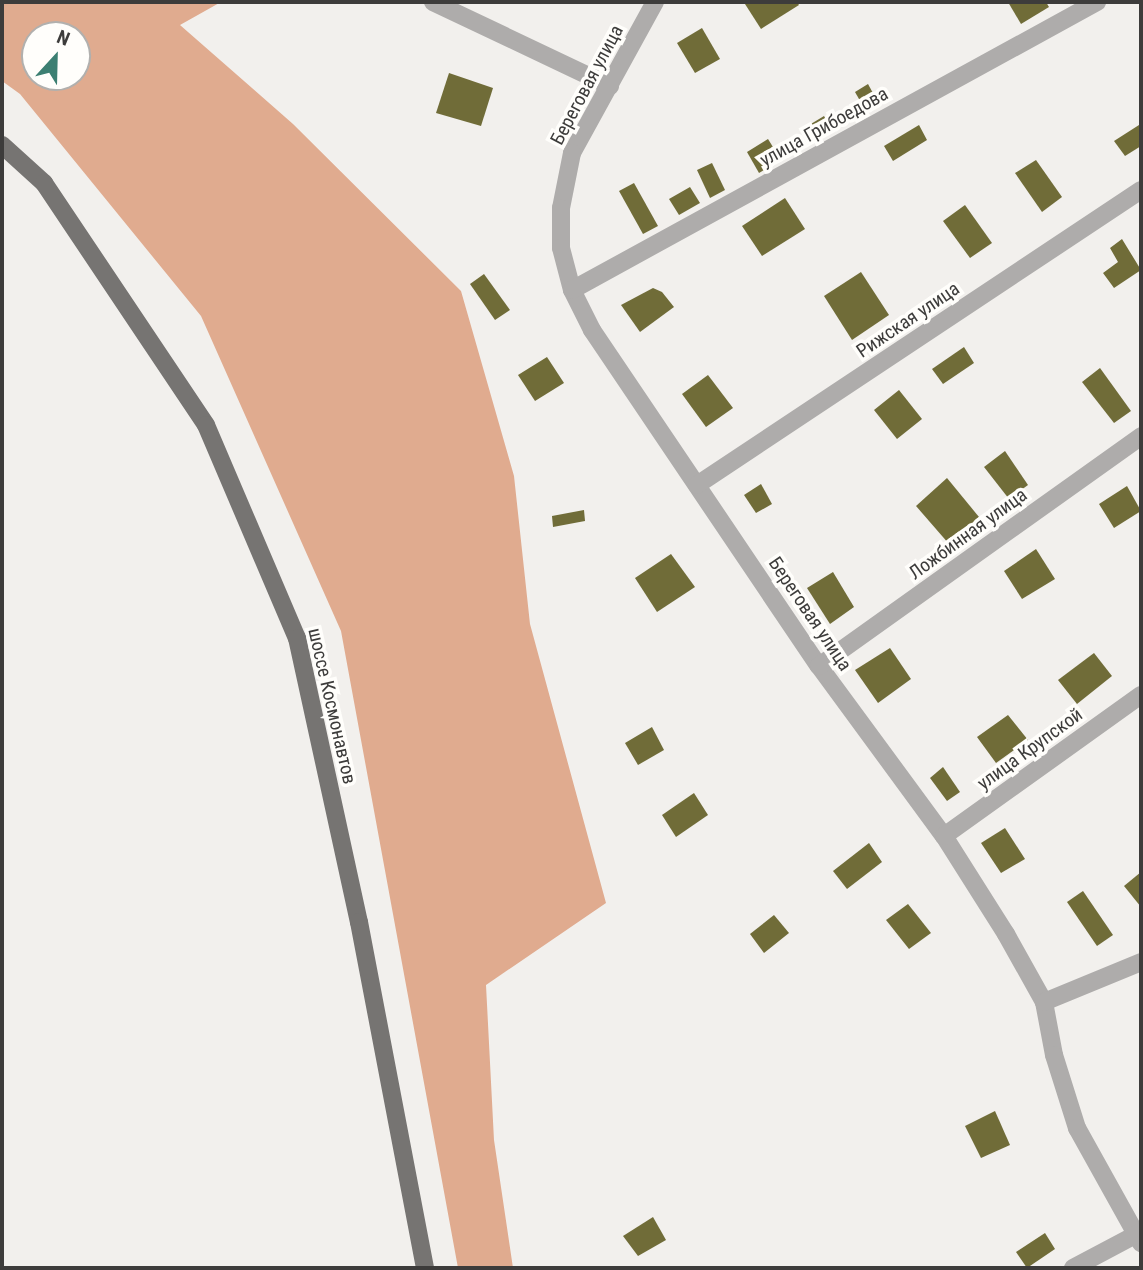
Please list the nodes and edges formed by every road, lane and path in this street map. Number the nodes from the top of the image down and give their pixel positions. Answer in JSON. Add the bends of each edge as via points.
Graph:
{"nodes":[{"id":1,"x":433,"y":2,"type":"edge"},
{"id":2,"x":655,"y":2,"type":"edge"},
{"id":3,"x":1097,"y":2,"type":"edge"},
{"id":4,"x":610,"y":86,"type":"junction"},
{"id":5,"x":2,"y":145,"type":"edge"},
{"id":6,"x":1141,"y":190,"type":"edge"},
{"id":7,"x":572,"y":290,"type":"junction"},
{"id":8,"x":1141,"y":436,"type":"edge"},
{"id":9,"x":697,"y":485,"type":"junction"},
{"id":10,"x":819,"y":666,"type":"junction"},
{"id":11,"x":1141,"y":695,"type":"edge"},
{"id":12,"x":944,"y":836,"type":"junction"},
{"id":13,"x":1141,"y":962,"type":"edge"},
{"id":14,"x":1044,"y":1002,"type":"junction"},
{"id":15,"x":1140,"y":1237,"type":"edge"},
{"id":16,"x":425,"y":1268,"type":"edge"},
{"id":17,"x":1073,"y":1268,"type":"edge"}],
"edges":[{"from":1,"to":4,"type":"street"},
{"from":2,"to":4,"type":"street","name":"Береговая улица"},
{"from":3,"to":7,"type":"street","name":"улица Грибоедова"},
{"from":4,"to":7,"type":"street","name":"Береговая улица","via":[[572,153],[561,208],[561,248]]},
{"from":5,"to":16,"type":"main road","name":"шоссе Космонавтов","via":[[44,183],[206,425],[297,638],[359,922]]},
{"from":6,"to":9,"type":"street","name":"Рижская улица"},
{"from":7,"to":9,"type":"street","name":"Береговая улица","via":[[592,330]]},
{"from":8,"to":10,"type":"street","name":"Ложбинная улица"},
{"from":9,"to":10,"type":"street","name":"Береговая улица"},
{"from":10,"to":12,"type":"street","name":"Береговая улица"},
{"from":11,"to":12,"type":"street","name":"улица Крупской"},
{"from":12,"to":14,"type":"street","name":"Береговая улица"},
{"from":13,"to":14,"type":"street"},
{"from":14,"to":15,"type":"street","name":"Береговая улица","via":[[1054,1055],[1077,1128]]},
{"from":15,"to":17,"type":"street"}]}
